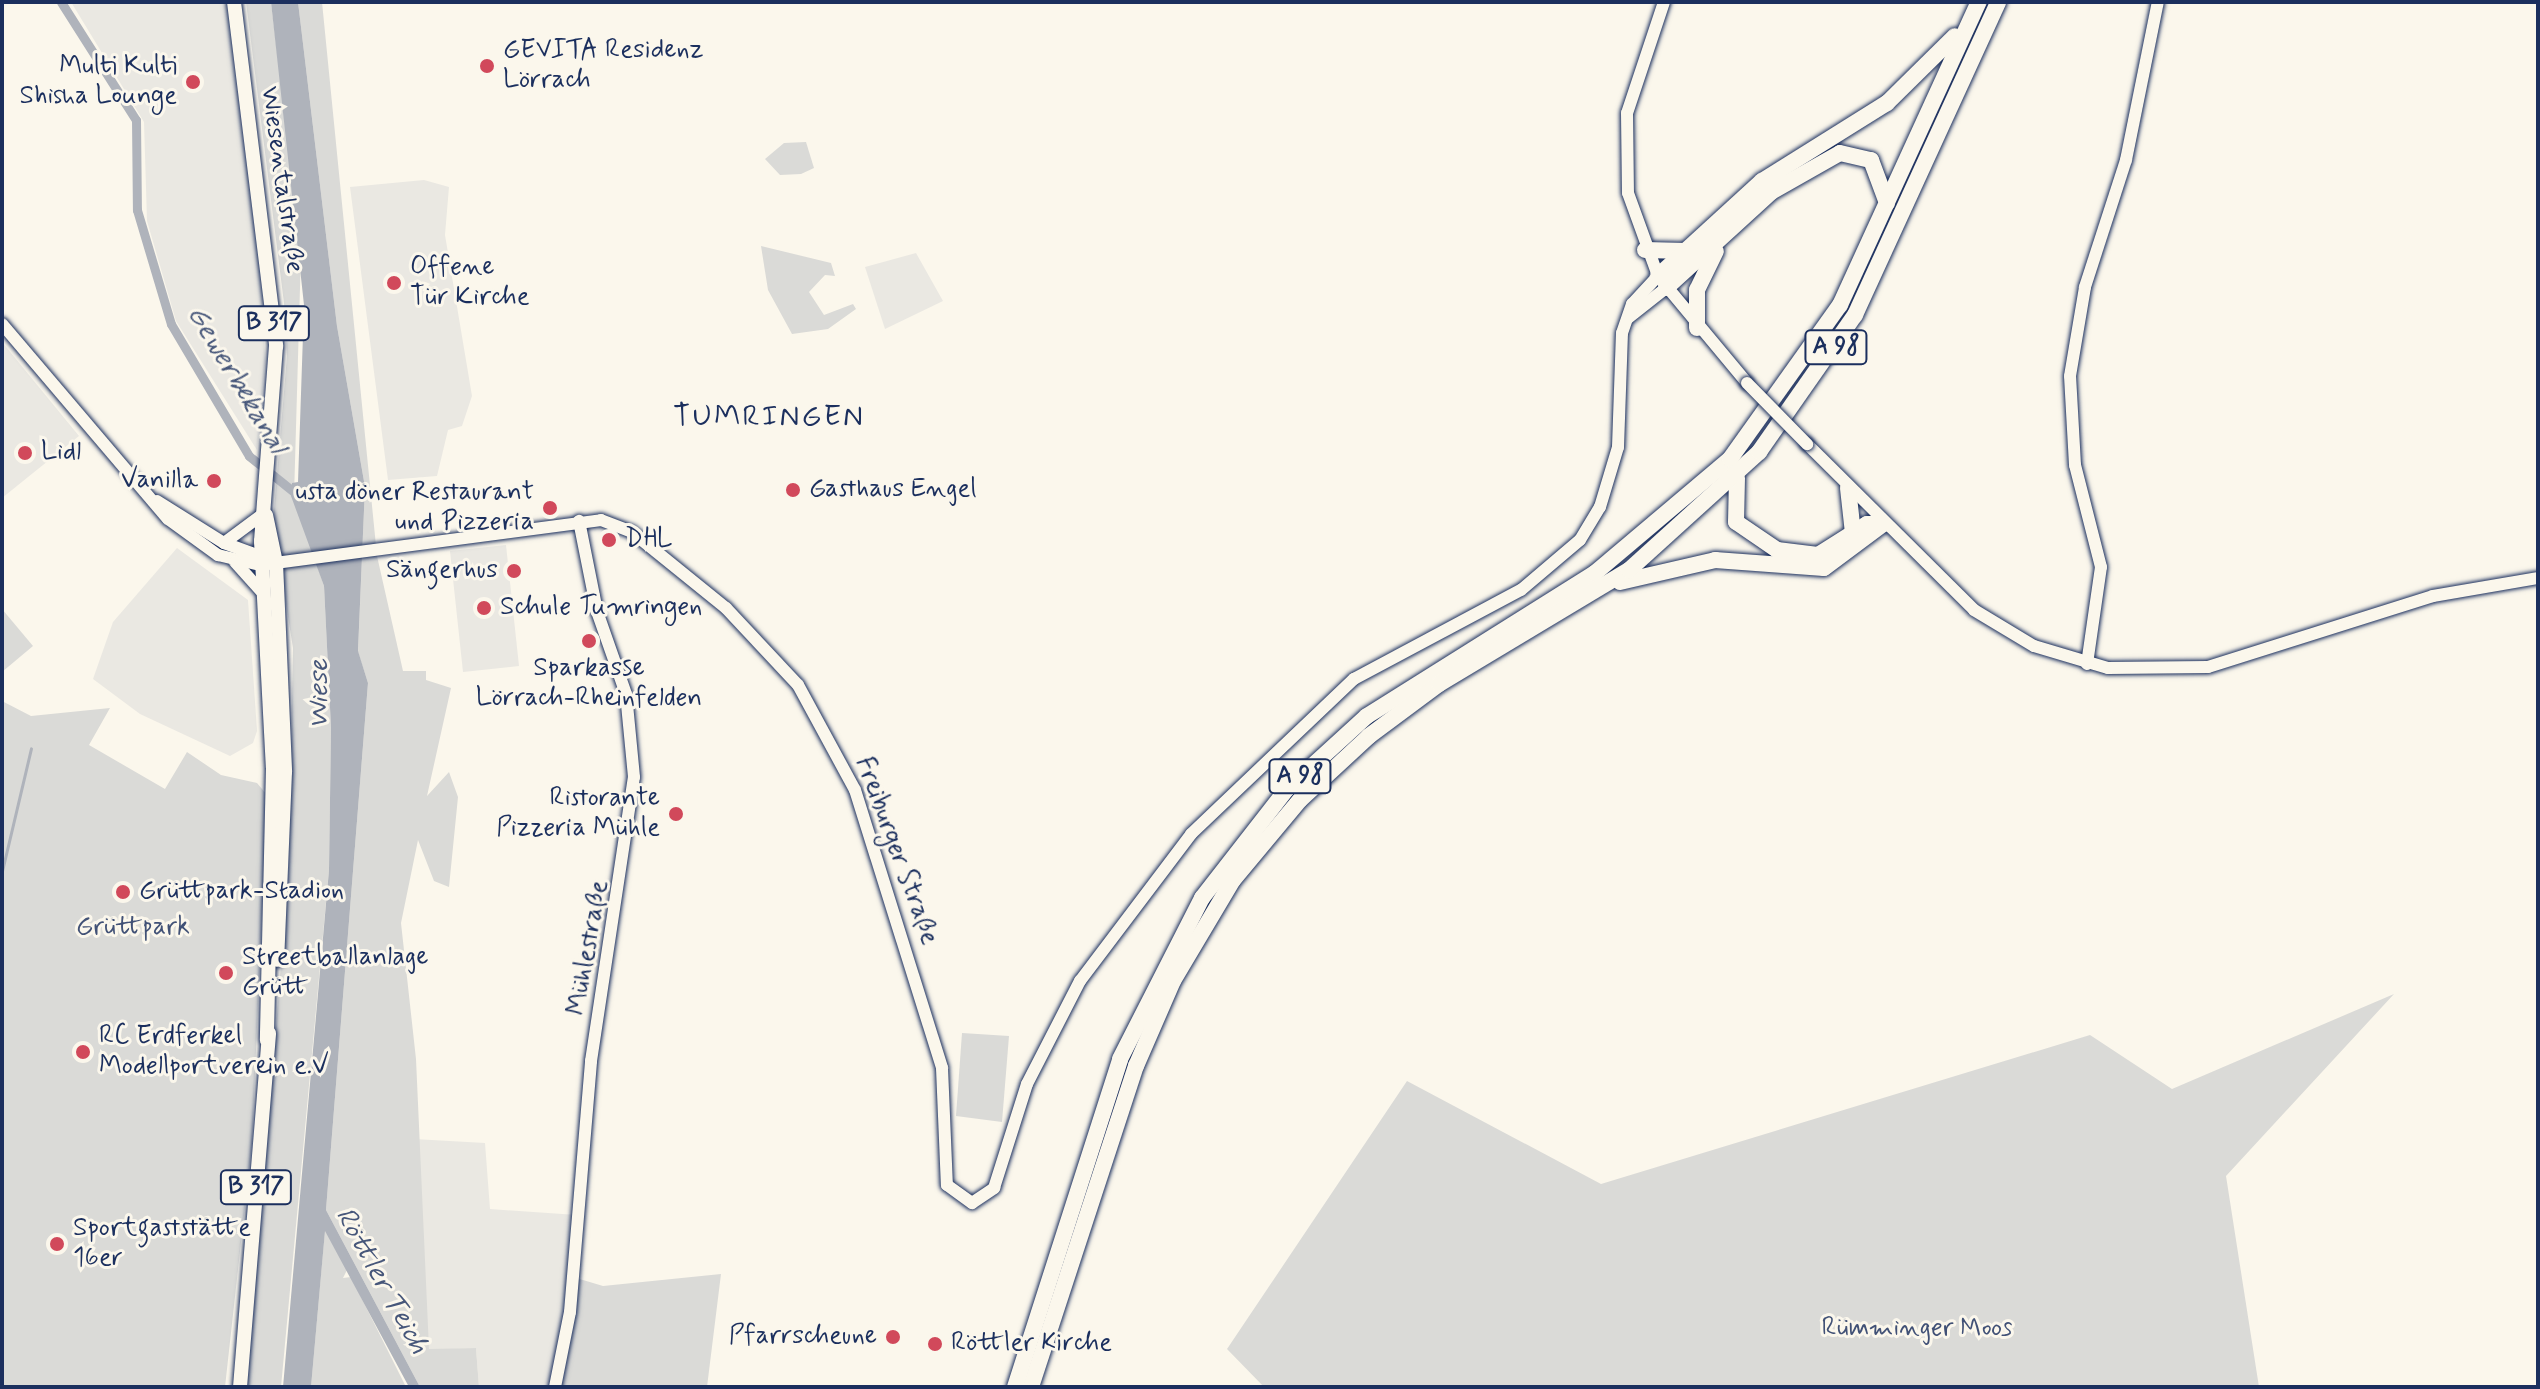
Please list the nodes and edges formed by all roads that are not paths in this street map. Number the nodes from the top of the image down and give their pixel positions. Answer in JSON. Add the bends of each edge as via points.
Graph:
{"nodes":[{"id":1,"x":234,"y":2,"type":"edge"},
{"id":2,"x":1664,"y":2,"type":"edge"},
{"id":3,"x":1979,"y":2,"type":"edge"},
{"id":4,"x":1998,"y":2,"type":"edge"},
{"id":5,"x":2158,"y":2,"type":"edge"},
{"id":6,"x":1965,"y":27,"type":"junction"},
{"id":7,"x":1887,"y":204,"type":"junction"},
{"id":8,"x":1721,"y":243,"type":"junction"},
{"id":9,"x":1645,"y":250,"type":"junction"},
{"id":10,"x":1687,"y":251,"type":"junction"},
{"id":11,"x":1662,"y":282,"type":"junction"},
{"id":12,"x":2,"y":324,"type":"edge"},
{"id":13,"x":1697,"y":328,"type":"junction"},
{"id":14,"x":1737,"y":476,"type":"junction"},
{"id":15,"x":1848,"y":488,"type":"junction"},
{"id":16,"x":264,"y":511,"type":"junction"},
{"id":17,"x":579,"y":521,"type":"junction"},
{"id":18,"x":1883,"y":524,"type":"junction"},
{"id":19,"x":185,"y":526,"type":"junction"},
{"id":20,"x":1853,"y":533,"type":"junction"},
{"id":21,"x":224,"y":543,"type":"junction"},
{"id":22,"x":232,"y":560,"type":"junction"},
{"id":23,"x":266,"y":561,"type":"junction"},
{"id":24,"x":2538,"y":578,"type":"edge"},
{"id":25,"x":1606,"y":585,"type":"junction"},
{"id":26,"x":261,"y":591,"type":"junction"},
{"id":27,"x":2087,"y":664,"type":"junction"},
{"id":28,"x":277,"y":772,"type":"junction"},
{"id":29,"x":1166,"y":976,"type":"junction"},
{"id":30,"x":1154,"y":1001,"type":"junction"},
{"id":31,"x":240,"y":1387,"type":"edge"},
{"id":32,"x":555,"y":1387,"type":"edge"},
{"id":33,"x":1015,"y":1387,"type":"edge"},
{"id":34,"x":1031,"y":1387,"type":"edge"}],
"edges":[{"from":1,"to":16,"type":"main road","name":"Wiesentalstraße","number":"B 317","via":[[274,316]]},
{"from":2,"to":9,"type":"street","via":[[1639,65],[1624,140],[1628,193]]},
{"from":3,"to":6,"type":"highway","number":"A 98"},
{"from":4,"to":14,"type":"highway","number":"A 98","via":[[1855,315]]},
{"from":5,"to":27,"type":"street","via":[[2126,160],[2085,287],[2070,376],[2075,465],[2102,588]]},
{"from":6,"to":7,"type":"highway","number":"A 98"},
{"from":6,"to":10,"type":"highway","via":[[1887,103],[1762,181]]},
{"from":7,"to":8,"type":"highway","via":[[1871,160],[1840,153],[1771,192]]},
{"from":7,"to":29,"type":"highway","number":"A 98","via":[[1813,350],[1730,459],[1632,547],[1420,677],[1332,745],[1243,841]]},
{"from":8,"to":11,"type":"highway"},
{"from":8,"to":13,"type":"highway","via":[[1697,290]]},
{"from":9,"to":10,"type":"highway"},
{"from":9,"to":11,"type":"street"},
{"from":10,"to":11,"type":"highway"},
{"from":11,"to":13,"type":"street"},
{"from":11,"to":17,"type":"street","name":"Freiburger Straße","via":[[1626,321],[1616,457],[1580,540],[1521,590],[1354,679],[1201,823],[1128,909],[1080,981],[1027,1084],[989,1196],[972,1203],[952,1193],[933,1030],[859,802],[818,714],[754,634],[656,549],[623,526]]},
{"from":12,"to":19,"type":"street","via":[[148,495]]},
{"from":13,"to":15,"type":"street","bridge":true},
{"from":14,"to":20,"type":"highway","via":[[1732,512],[1755,541],[1818,555]]},
{"from":14,"to":25,"type":"highway","number":"A 98"},
{"from":15,"to":18,"type":"street"},
{"from":15,"to":20,"type":"highway"},
{"from":16,"to":21,"type":"street"},
{"from":16,"to":23,"type":"main road","number":"B 317"},
{"from":17,"to":23,"type":"street","name":"Freiburger Straße"},
{"from":17,"to":32,"type":"street","name":"Mühlestraße","via":[[594,601],[628,706],[634,792],[591,1061],[570,1312]]},
{"from":18,"to":20,"type":"highway"},
{"from":18,"to":25,"type":"highway","via":[[1824,568],[1715,560]]},
{"from":18,"to":27,"type":"street","via":[[1992,624]]},
{"from":19,"to":21,"type":"street"},
{"from":19,"to":22,"type":"street"},
{"from":21,"to":23,"type":"street"},
{"from":22,"to":23,"type":"street"},
{"from":22,"to":26,"type":"street"},
{"from":23,"to":26,"type":"main road","number":"B 317"},
{"from":23,"to":28,"type":"main road","number":"B 317"},
{"from":24,"to":27,"type":"street","via":[[2479,584],[2281,647],[2175,672]]},
{"from":25,"to":29,"type":"highway","number":"A 98","via":[[1439,684],[1335,767],[1233,880]]},
{"from":26,"to":28,"type":"main road","number":"B 317"},
{"from":28,"to":31,"type":"main road","number":"B 317","via":[[285,855]]},
{"from":29,"to":30,"type":"highway","number":"A 98"},
{"from":30,"to":33,"type":"highway","number":"A 98"},
{"from":30,"to":34,"type":"highway","number":"A 98"}]}
